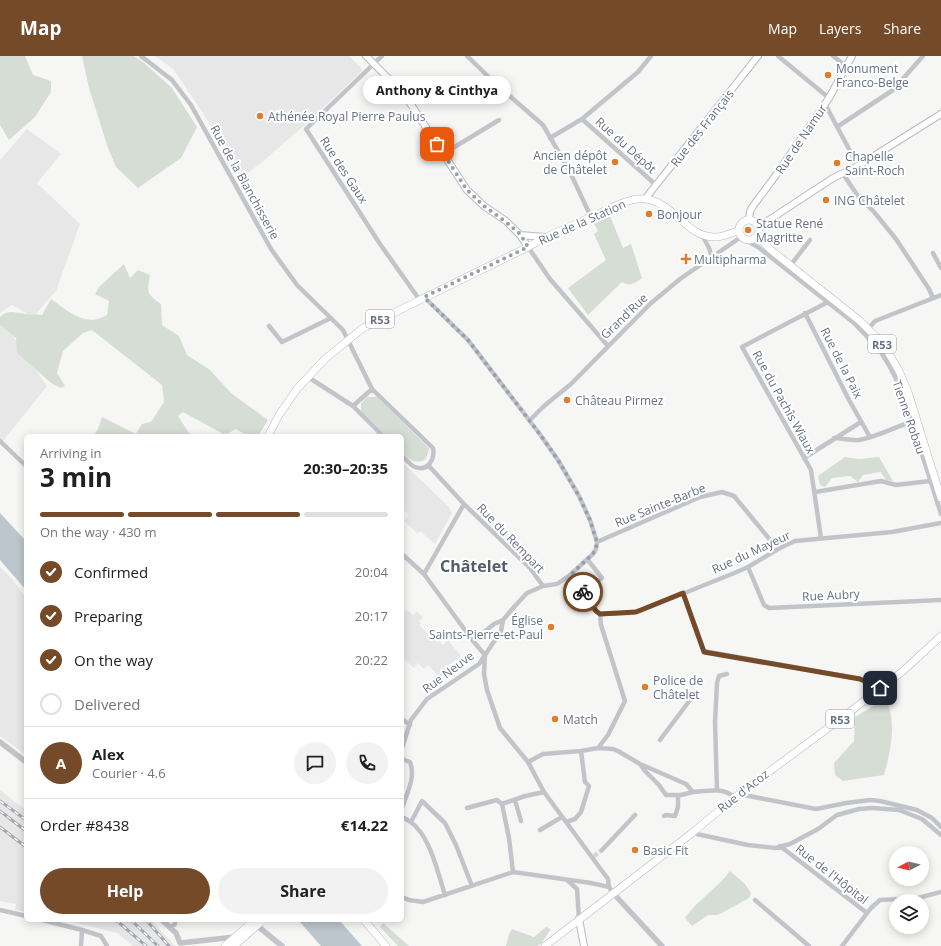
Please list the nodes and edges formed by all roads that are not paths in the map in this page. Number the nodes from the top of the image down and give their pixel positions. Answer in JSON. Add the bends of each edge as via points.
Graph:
{"nodes":[{"id":1,"x":141,"y":56,"type":"edge"},
{"id":2,"x":366,"y":56,"type":"edge"},
{"id":3,"x":382,"y":56,"type":"edge"},
{"id":4,"x":467,"y":56,"type":"edge"},
{"id":5,"x":651,"y":56,"type":"edge"},
{"id":6,"x":758,"y":56,"type":"edge"},
{"id":7,"x":778,"y":56,"type":"edge"},
{"id":8,"x":833,"y":56,"type":"edge"},
{"id":9,"x":852,"y":56,"type":"edge"},
{"id":10,"x":923,"y":56,"type":"edge"},
{"id":11,"x":374,"y":65,"type":"junction"},
{"id":12,"x":847,"y":67,"type":"junction"},
{"id":13,"x":829,"y":98,"type":"junction"},
{"id":14,"x":825,"y":104,"type":"junction"},
{"id":15,"x":941,"y":114,"type":"edge"},
{"id":16,"x":582,"y":119,"type":"junction"},
{"id":17,"x":499,"y":120,"type":"dead end"},
{"id":18,"x":838,"y":127,"type":"junction"},
{"id":19,"x":550,"y":138,"type":"junction"},
{"id":20,"x":443,"y":154,"type":"junction"},
{"id":21,"x":858,"y":166,"type":"junction"},
{"id":22,"x":843,"y":174,"type":"junction"},
{"id":23,"x":656,"y":185,"type":"junction"},
{"id":24,"x":645,"y":199,"type":"junction"},
{"id":25,"x":591,"y":218,"type":"junction"},
{"id":26,"x":749,"y":220,"type":"junction"},
{"id":27,"x":758,"y":226,"type":"junction"},
{"id":28,"x":520,"y":234,"type":"junction"},
{"id":29,"x":758,"y":234,"type":"junction"},
{"id":30,"x":702,"y":235,"type":"junction"},
{"id":31,"x":742,"y":236,"type":"junction"},
{"id":32,"x":545,"y":237,"type":"junction"},
{"id":33,"x":810,"y":240,"type":"dead end"},
{"id":34,"x":529,"y":249,"type":"junction"},
{"id":35,"x":932,"y":254,"type":"dead end"},
{"id":36,"x":712,"y":257,"type":"junction"},
{"id":37,"x":790,"y":266,"type":"junction"},
{"id":38,"x":941,"y":268,"type":"edge"},
{"id":39,"x":941,"y":295,"type":"edge"},
{"id":40,"x":422,"y":298,"type":"junction"},
{"id":41,"x":933,"y":298,"type":"junction"},
{"id":42,"x":828,"y":302,"type":"junction"},
{"id":43,"x":805,"y":313,"type":"junction"},
{"id":44,"x":331,"y":318,"type":"junction"},
{"id":45,"x":269,"y":326,"type":"dead end"},
{"id":46,"x":868,"y":329,"type":"junction"},
{"id":47,"x":348,"y":340,"type":"junction"},
{"id":48,"x":608,"y":346,"type":"junction"},
{"id":49,"x":308,"y":377,"type":"junction"},
{"id":50,"x":372,"y":389,"type":"junction"},
{"id":51,"x":353,"y":406,"type":"junction"},
{"id":52,"x":530,"y":420,"type":"junction"},
{"id":53,"x":861,"y":422,"type":"junction"},
{"id":54,"x":912,"y":422,"type":"junction"},
{"id":55,"x":269,"y":434,"type":"edge"},
{"id":56,"x":380,"y":434,"type":"edge"},
{"id":57,"x":870,"y":437,"type":"junction"},
{"id":58,"x":834,"y":438,"type":"junction"},
{"id":59,"x":0,"y":442,"type":"edge"},
{"id":60,"x":404,"y":458,"type":"edge"},
{"id":61,"x":804,"y":458,"type":"junction"},
{"id":62,"x":24,"y":464,"type":"edge"},
{"id":63,"x":428,"y":466,"type":"junction"},
{"id":64,"x":930,"y":481,"type":"junction"},
{"id":65,"x":939,"y":484,"type":"edge"},
{"id":66,"x":815,"y":492,"type":"junction"},
{"id":67,"x":941,"y":498,"type":"edge"},
{"id":68,"x":464,"y":504,"type":"junction"},
{"id":69,"x":941,"y":514,"type":"edge"},
{"id":70,"x":941,"y":523,"type":"edge"},
{"id":71,"x":822,"y":538,"type":"junction"},
{"id":72,"x":597,"y":542,"type":"junction"},
{"id":73,"x":780,"y":548,"type":"junction"},
{"id":74,"x":404,"y":556,"type":"edge"},
{"id":75,"x":587,"y":559,"type":"junction"},
{"id":76,"x":748,"y":567,"type":"junction"},
{"id":77,"x":424,"y":574,"type":"junction"},
{"id":78,"x":570,"y":575,"type":"junction"},
{"id":79,"x":595,"y":583,"type":"dead end"},
{"id":80,"x":543,"y":586,"type":"junction"},
{"id":81,"x":683,"y":593,"type":"junction"},
{"id":82,"x":941,"y":600,"type":"edge"},
{"id":83,"x":600,"y":614,"type":"junction"},
{"id":84,"x":503,"y":620,"type":"junction"},
{"id":85,"x":941,"y":636,"type":"edge"},
{"id":86,"x":473,"y":641,"type":"junction"},
{"id":87,"x":486,"y":655,"type":"junction"},
{"id":88,"x":726,"y":674,"type":"dead end"},
{"id":89,"x":880,"y":688,"type":"junction"},
{"id":90,"x":689,"y":696,"type":"dead end"},
{"id":91,"x":404,"y":720,"type":"edge"},
{"id":92,"x":410,"y":725,"type":"junction"},
{"id":93,"x":660,"y":740,"type":"dead end"},
{"id":94,"x":0,"y":742,"type":"edge"},
{"id":95,"x":404,"y":742,"type":"edge"},
{"id":96,"x":598,"y":748,"type":"junction"},
{"id":97,"x":581,"y":751,"type":"junction"},
{"id":98,"x":24,"y":760,"type":"edge"},
{"id":99,"x":404,"y":760,"type":"edge"},
{"id":100,"x":528,"y":762,"type":"junction"},
{"id":101,"x":640,"y":764,"type":"junction"},
{"id":102,"x":717,"y":790,"type":"junction"},
{"id":103,"x":544,"y":792,"type":"junction"},
{"id":104,"x":693,"y":792,"type":"junction"},
{"id":105,"x":678,"y":795,"type":"junction"},
{"id":106,"x":736,"y":795,"type":"junction"},
{"id":107,"x":515,"y":800,"type":"junction"},
{"id":108,"x":404,"y":802,"type":"edge"},
{"id":109,"x":502,"y":804,"type":"junction"},
{"id":110,"x":834,"y":805,"type":"junction"},
{"id":111,"x":467,"y":808,"type":"dead end"},
{"id":112,"x":635,"y":815,"type":"dead end"},
{"id":113,"x":837,"y":815,"type":"junction"},
{"id":114,"x":664,"y":816,"type":"dead end"},
{"id":115,"x":562,"y":817,"type":"junction"},
{"id":116,"x":404,"y":818,"type":"edge"},
{"id":117,"x":521,"y":821,"type":"dead end"},
{"id":118,"x":411,"y":822,"type":"junction"},
{"id":119,"x":566,"y":822,"type":"junction"},
{"id":120,"x":941,"y":827,"type":"edge"},
{"id":121,"x":540,"y":830,"type":"dead end"},
{"id":122,"x":692,"y":833,"type":"junction"},
{"id":123,"x":941,"y":835,"type":"edge"},
{"id":124,"x":780,"y":846,"type":"junction"},
{"id":125,"x":602,"y":850,"type":"tunnel mouth"},
{"id":126,"x":513,"y":872,"type":"junction"},
{"id":127,"x":567,"y":880,"type":"junction"},
{"id":128,"x":472,"y":886,"type":"junction"},
{"id":129,"x":611,"y":890,"type":"junction"},
{"id":130,"x":941,"y":892,"type":"edge"},
{"id":131,"x":445,"y":895,"type":"junction"},
{"id":132,"x":404,"y":898,"type":"edge"},
{"id":133,"x":755,"y":900,"type":"dead end"},
{"id":134,"x":0,"y":910,"type":"edge"},
{"id":135,"x":867,"y":913,"type":"junction"},
{"id":136,"x":24,"y":916,"type":"edge"},
{"id":137,"x":579,"y":919,"type":"junction"},
{"id":138,"x":50,"y":922,"type":"edge"},
{"id":139,"x":164,"y":922,"type":"edge"},
{"id":140,"x":176,"y":922,"type":"edge"},
{"id":141,"x":366,"y":922,"type":"edge"},
{"id":142,"x":255,"y":923,"type":"edge"},
{"id":143,"x":170,"y":928,"type":"junction"},
{"id":144,"x":82,"y":930,"type":"junction"},
{"id":145,"x":235,"y":937,"type":"junction"},
{"id":146,"x":177,"y":945,"type":"edge"},
{"id":147,"x":81,"y":946,"type":"edge"},
{"id":148,"x":107,"y":946,"type":"edge"},
{"id":149,"x":190,"y":946,"type":"edge"},
{"id":150,"x":225,"y":946,"type":"edge"},
{"id":151,"x":234,"y":946,"type":"edge"},
{"id":152,"x":282,"y":946,"type":"edge"},
{"id":153,"x":386,"y":946,"type":"edge"},
{"id":154,"x":545,"y":946,"type":"edge"},
{"id":155,"x":584,"y":946,"type":"edge"},
{"id":156,"x":662,"y":946,"type":"edge"},
{"id":157,"x":809,"y":946,"type":"edge"},
{"id":158,"x":842,"y":946,"type":"edge"}],
"edges":[{"from":1,"to":44,"type":"street","name":"Rue de la Blanchisserie","via":[[172,80],[191,105],[271,249],[298,285]]},
{"from":2,"to":11,"type":"main road"},
{"from":3,"to":11,"type":"street"},
{"from":4,"to":19,"type":"street","via":[[543,126]]},
{"from":5,"to":16,"type":"street","via":[[638,72]]},
{"from":6,"to":23,"type":"main road","name":"Rue des Français"},
{"from":7,"to":13,"type":"street"},
{"from":8,"to":12,"type":"street"},
{"from":9,"to":12,"type":"main road","name":"Rue de Namur"},
{"from":10,"to":18,"type":"street","via":[[893,90]]},
{"from":11,"to":20,"type":"main road","via":[[410,104]]},
{"from":11,"to":40,"type":"street","name":"Rue des Gaux","via":[[306,129],[380,244]]},
{"from":12,"to":13,"type":"main road","name":"Rue de Namur"},
{"from":13,"to":14,"type":"main road","name":"Rue de Namur"},
{"from":14,"to":18,"type":"street"},
{"from":14,"to":26,"type":"main road","name":"Rue de Namur","via":[[753,206]]},
{"from":15,"to":21,"type":"main road"},
{"from":16,"to":19,"type":"street"},
{"from":16,"to":23,"type":"street","name":"Rue du Dépôt"},
{"from":17,"to":20,"type":"street"},
{"from":18,"to":21,"type":"street"},
{"from":19,"to":25,"type":"street","via":[[569,170]]},
{"from":20,"to":28,"type":"main road","via":[[467,190]]},
{"from":21,"to":22,"type":"main road"},
{"from":22,"to":27,"type":"main road"},
{"from":22,"to":41,"type":"street","via":[[858,196],[896,239]]},
{"from":23,"to":24,"type":"main road","name":"Rue des Français"},
{"from":24,"to":25,"type":"main road","name":"Rue de la Station","number":"R53","via":[[624,203]]},
{"from":24,"to":30,"type":"main road","via":[[666,207]]},
{"from":25,"to":32,"type":"main road","name":"Rue de la Station","number":"R53"},
{"from":26,"to":27,"type":"main road"},
{"from":26,"to":31,"type":"main road","via":[[742,222],[738,228]]},
{"from":27,"to":29,"type":"main road"},
{"from":28,"to":32,"type":"main road"},
{"from":28,"to":34,"type":"main road"},
{"from":29,"to":31,"type":"main road","via":[[754,239]]},
{"from":29,"to":37,"type":"main road","name":"Tienne Robau","number":"R53","via":[[763,243]]},
{"from":30,"to":31,"type":"main road"},
{"from":30,"to":36,"type":"street"},
{"from":31,"to":36,"type":"street","name":"Grand'Rue"},
{"from":31,"to":42,"type":"street","name":"Tienne Robau"},
{"from":32,"to":34,"type":"main road","name":"Rue de la Station","number":"R53"},
{"from":33,"to":37,"type":"street"},
{"from":34,"to":40,"type":"main road","name":"Rue de la Station","number":"R53"},
{"from":34,"to":48,"type":"street","via":[[550,279]]},
{"from":35,"to":38,"type":"street"},
{"from":36,"to":48,"type":"street","name":"Grand'Rue","via":[[650,304]]},
{"from":37,"to":46,"type":"main road","name":"Tienne Robau","number":"R53"},
{"from":39,"to":41,"type":"street"},
{"from":40,"to":47,"type":"main road","name":"Rue de la Station","number":"R53","via":[[363,328]]},
{"from":40,"to":52,"type":"street","via":[[468,340]]},
{"from":41,"to":46,"type":"street","via":[[875,321]]},
{"from":42,"to":43,"type":"street","name":"Rue du Pachîs Wiaux"},
{"from":42,"to":54,"type":"street","name":"Tienne Robau","via":[[864,332],[879,349],[896,378]]},
{"from":43,"to":53,"type":"street","name":"Rue de la Paix"},
{"from":43,"to":61,"type":"street","name":"Rue du Pachîs Wiaux","via":[[742,347]]},
{"from":44,"to":45,"type":"street","via":[[282,342]]},
{"from":44,"to":47,"type":"street","name":"Rue de la Blanchisserie","via":[[343,330]]},
{"from":46,"to":65,"type":"main road","name":"Tienne Robau","number":"R53","via":[[888,352],[903,380]]},
{"from":47,"to":49,"type":"main road","name":"Rue de la Station","number":"R53"},
{"from":47,"to":50,"type":"street","name":"Rue de la Blanchisserie"},
{"from":48,"to":52,"type":"street","name":"Grand'Rue","via":[[571,384]]},
{"from":49,"to":51,"type":"street"},
{"from":49,"to":55,"type":"main road","name":"Rue de la Station","number":"R53","via":[[296,389]]},
{"from":50,"to":51,"type":"street"},
{"from":50,"to":63,"type":"street","name":"Rue de la Blanchisserie","via":[[433,448],[433,459]]},
{"from":51,"to":56,"type":"street"},
{"from":52,"to":72,"type":"street","via":[[579,496]]},
{"from":53,"to":57,"type":"street","name":"Rue de la Paix"},
{"from":53,"to":58,"type":"street"},
{"from":54,"to":57,"type":"street"},
{"from":54,"to":64,"type":"street","name":"Tienne Robau"},
{"from":57,"to":58,"type":"street","via":[[857,440]]},
{"from":58,"to":61,"type":"street"},
{"from":59,"to":62,"type":"street"},
{"from":60,"to":63,"type":"street","via":[[415,467]]},
{"from":61,"to":66,"type":"street","name":"Rue du Pachîs Wiaux","via":[[811,470]]},
{"from":63,"to":68,"type":"street","name":"Rue du Rempart"},
{"from":64,"to":66,"type":"street","via":[[896,485],[881,481]]},
{"from":64,"to":69,"type":"street","name":"Tienne Robau"},
{"from":65,"to":67,"type":"main road","name":"Tienne Robau","number":"R53"},
{"from":66,"to":71,"type":"street","name":"Rue du Pachîs Wiaux"},
{"from":68,"to":77,"type":"street"},
{"from":68,"to":80,"type":"street","name":"Rue du Rempart","via":[[530,568]]},
{"from":70,"to":71,"type":"street","name":"Rue du Mayeur","via":[[892,532]]},
{"from":71,"to":73,"type":"street","name":"Rue du Mayeur","via":[[795,541]]},
{"from":72,"to":73,"type":"street","name":"Rue Sainte-Barbe","via":[[700,498],[722,492],[734,496]]},
{"from":72,"to":75,"type":"street","via":[[596,548]]},
{"from":73,"to":76,"type":"street","name":"Rue du Mayeur"},
{"from":74,"to":77,"type":"street"},
{"from":75,"to":78,"type":"street"},
{"from":75,"to":79,"type":"street","via":[[602,578]]},
{"from":76,"to":81,"type":"street","name":"Rue du Mayeur"},
{"from":76,"to":82,"type":"street","name":"Rue Aubry","via":[[764,605],[770,608]]},
{"from":77,"to":86,"type":"street"},
{"from":78,"to":80,"type":"street","via":[[557,584]]},
{"from":78,"to":83,"type":"street"},
{"from":80,"to":84,"type":"street","via":[[527,593]]},
{"from":81,"to":83,"type":"street","name":"Rue du Mayeur","via":[[636,612]]},
{"from":81,"to":89,"type":"street","via":[[704,652],[860,679]]},
{"from":83,"to":96,"type":"street","via":[[601,625],[625,701],[608,735]]},
{"from":84,"to":86,"type":"street"},
{"from":84,"to":87,"type":"street","via":[[501,631]]},
{"from":85,"to":89,"type":"main road","name":"Rue d'Acoz","number":"R53"},
{"from":86,"to":87,"type":"street"},
{"from":87,"to":92,"type":"street","name":"Rue Neuve","via":[[479,664],[427,699]]},
{"from":87,"to":100,"type":"street","via":[[484,674],[487,690],[500,728]]},
{"from":88,"to":102,"type":"street","via":[[719,676],[717,683]]},
{"from":89,"to":106,"type":"main road","name":"Rue d'Acoz","number":"R53"},
{"from":90,"to":93,"type":"street","via":[[690,700]]},
{"from":91,"to":92,"type":"street"},
{"from":92,"to":95,"type":"street","name":"Rue Neuve"},
{"from":94,"to":98,"type":"street"},
{"from":96,"to":97,"type":"street"},
{"from":96,"to":101,"type":"street","via":[[618,750]]},
{"from":97,"to":100,"type":"street","via":[[543,754]]},
{"from":97,"to":119,"type":"street","via":[[586,782],[589,786],[580,812],[575,819]]},
{"from":99,"to":108,"type":"street","via":[[410,762],[413,769]]},
{"from":100,"to":103,"type":"street"},
{"from":101,"to":104,"type":"street","via":[[686,784]]},
{"from":101,"to":105,"type":"street","via":[[666,795]]},
{"from":102,"to":104,"type":"street"},
{"from":102,"to":106,"type":"street"},
{"from":103,"to":107,"type":"street"},
{"from":103,"to":115,"type":"street"},
{"from":104,"to":105,"type":"street"},
{"from":105,"to":114,"type":"street","via":[[675,816]]},
{"from":106,"to":110,"type":"street","via":[[816,809]]},
{"from":106,"to":122,"type":"main road","name":"Rue d'Acoz","number":"R53"},
{"from":107,"to":109,"type":"street"},
{"from":107,"to":117,"type":"street"},
{"from":109,"to":111,"type":"street","via":[[497,800]]},
{"from":109,"to":126,"type":"street"},
{"from":110,"to":113,"type":"street"},
{"from":110,"to":120,"type":"street","via":[[880,801],[917,810],[932,818]]},
{"from":112,"to":125,"type":"street"},
{"from":113,"to":123,"type":"street","via":[[859,809],[899,810],[922,819]]},
{"from":113,"to":124,"type":"street","via":[[818,829],[790,844]]},
{"from":115,"to":119,"type":"street"},
{"from":115,"to":121,"type":"street"},
{"from":116,"to":118,"type":"street"},
{"from":118,"to":128,"type":"street","via":[[422,801],[445,823]]},
{"from":118,"to":131,"type":"street","via":[[423,835],[429,847]]},
{"from":119,"to":129,"type":"street","via":[[608,879]]},
{"from":122,"to":124,"type":"street","name":"Rue de l'Hôpital","via":[[748,846]]},
{"from":122,"to":129,"type":"main road","name":"Rue d'Acoz","number":"R53"},
{"from":124,"to":135,"type":"street","name":"Rue de l'Hôpital"},
{"from":126,"to":127,"type":"street"},
{"from":126,"to":128,"type":"street"},
{"from":127,"to":129,"type":"street","via":[[591,882]]},
{"from":127,"to":137,"type":"street","via":[[577,889]]},
{"from":128,"to":131,"type":"street"},
{"from":129,"to":137,"type":"main road","name":"Rue d'Acoz","number":"R53"},
{"from":129,"to":156,"type":"street"},
{"from":130,"to":135,"type":"street","via":[[918,898],[880,900]]},
{"from":131,"to":132,"type":"street","via":[[423,902]]},
{"from":133,"to":157,"type":"street"},
{"from":134,"to":136,"type":"street"},
{"from":135,"to":158,"type":"street"},
{"from":137,"to":154,"type":"main road","name":"Rue d'Acoz","number":"R53"},
{"from":137,"to":155,"type":"main road"},
{"from":138,"to":144,"type":"street"},
{"from":139,"to":143,"type":"street"},
{"from":140,"to":143,"type":"street"},
{"from":141,"to":153,"type":"main road"},
{"from":142,"to":145,"type":"main road"},
{"from":142,"to":151,"type":"main road"},
{"from":142,"to":152,"type":"street"},
{"from":143,"to":146,"type":"street","via":[[176,933]]},
{"from":144,"to":147,"type":"street"},
{"from":144,"to":148,"type":"street","via":[[101,936]]},
{"from":145,"to":146,"type":"street"},
{"from":145,"to":150,"type":"main road"},
{"from":146,"to":149,"type":"street"}]}
